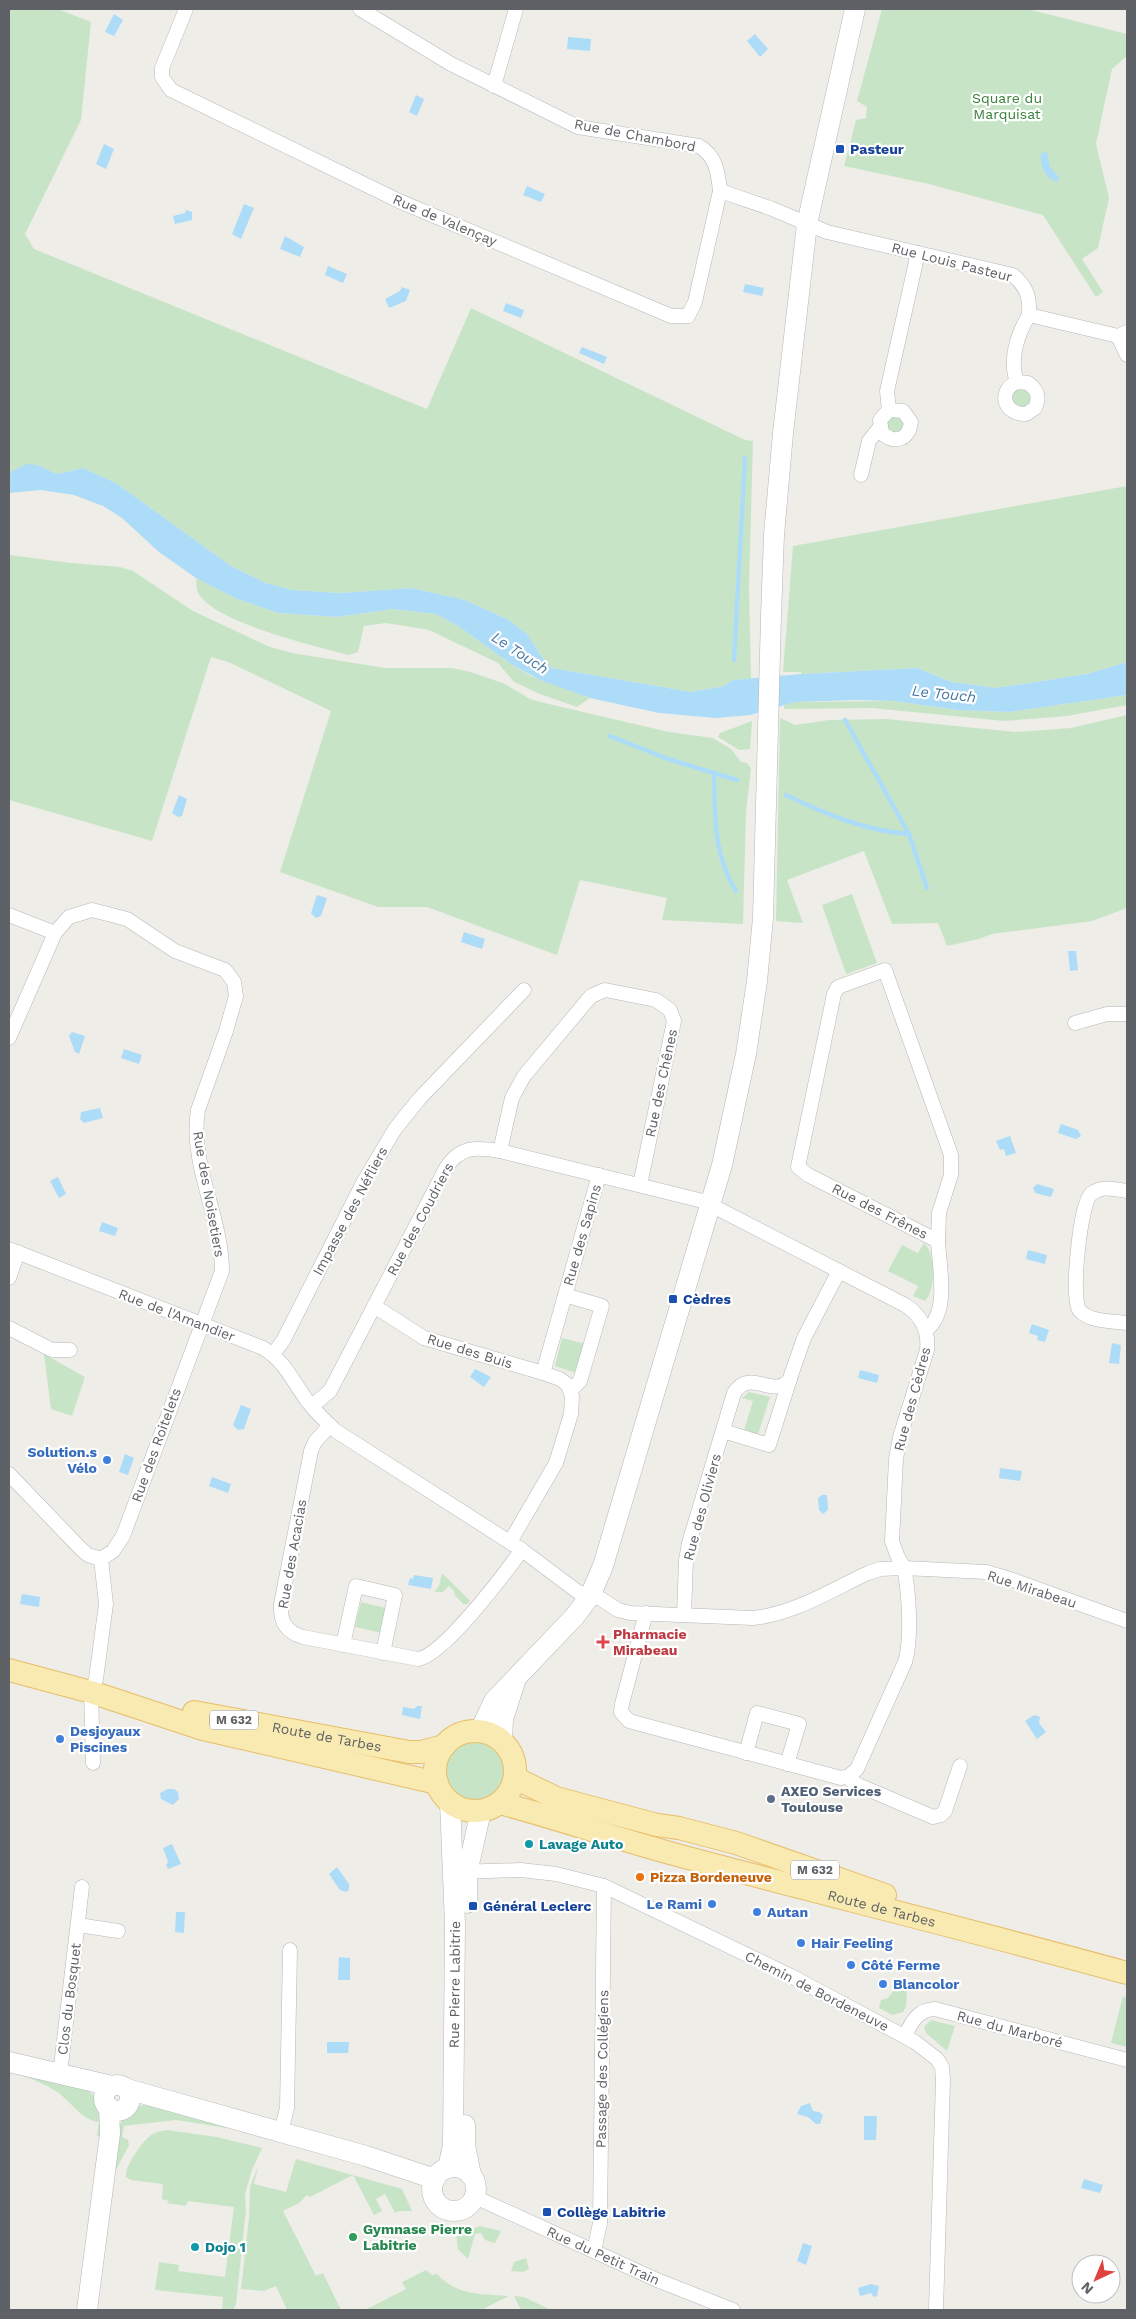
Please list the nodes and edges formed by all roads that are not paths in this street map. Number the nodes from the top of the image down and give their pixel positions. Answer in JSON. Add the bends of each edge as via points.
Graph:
{"nodes":[{"id":1,"x":186,"y":9,"type":"edge"},
{"id":2,"x":360,"y":9,"type":"edge"},
{"id":3,"x":516,"y":9,"type":"edge"},
{"id":4,"x":855,"y":9,"type":"edge"},
{"id":5,"x":494,"y":86,"type":"junction"},
{"id":6,"x":720,"y":191,"type":"junction"},
{"id":7,"x":807,"y":224,"type":"junction"},
{"id":8,"x":918,"y":253,"type":"junction"},
{"id":9,"x":1029,"y":315,"type":"junction"},
{"id":10,"x":1123,"y":334,"type":"edge"},
{"id":11,"x":1127,"y":355,"type":"edge"},
{"id":12,"x":1017,"y":382,"type":"dead end"},
{"id":13,"x":889,"y":410,"type":"junction"},
{"id":14,"x":880,"y":427,"type":"junction"},
{"id":15,"x":861,"y":475,"type":"dead end"},
{"id":16,"x":9,"y":915,"type":"edge"},
{"id":17,"x":55,"y":933,"type":"junction"},
{"id":18,"x":524,"y":990,"type":"dead end"},
{"id":19,"x":1127,"y":1014,"type":"edge"},
{"id":20,"x":1074,"y":1023,"type":"dead end"},
{"id":21,"x":9,"y":1038,"type":"edge"},
{"id":22,"x":500,"y":1151,"type":"junction"},
{"id":23,"x":599,"y":1174,"type":"junction"},
{"id":24,"x":640,"y":1185,"type":"junction"},
{"id":25,"x":1127,"y":1192,"type":"edge"},
{"id":26,"x":710,"y":1205,"type":"junction"},
{"id":27,"x":938,"y":1241,"type":"junction"},
{"id":28,"x":13,"y":1251,"type":"edge"},
{"id":29,"x":838,"y":1271,"type":"junction"},
{"id":30,"x":9,"y":1278,"type":"edge"},
{"id":31,"x":565,"y":1295,"type":"junction"},
{"id":32,"x":374,"y":1306,"type":"junction"},
{"id":33,"x":1127,"y":1323,"type":"edge"},
{"id":34,"x":202,"y":1324,"type":"junction"},
{"id":35,"x":9,"y":1328,"type":"edge"},
{"id":36,"x":926,"y":1330,"type":"junction"},
{"id":37,"x":70,"y":1350,"type":"dead end"},
{"id":38,"x":273,"y":1354,"type":"junction"},
{"id":39,"x":543,"y":1373,"type":"junction"},
{"id":40,"x":790,"y":1378,"type":"junction"},
{"id":41,"x":571,"y":1390,"type":"junction"},
{"id":42,"x":316,"y":1410,"type":"junction"},
{"id":43,"x":330,"y":1425,"type":"junction"},
{"id":44,"x":723,"y":1431,"type":"junction"},
{"id":45,"x":9,"y":1474,"type":"edge"},
{"id":46,"x":510,"y":1542,"type":"junction"},
{"id":47,"x":522,"y":1550,"type":"junction"},
{"id":48,"x":101,"y":1559,"type":"junction"},
{"id":49,"x":904,"y":1568,"type":"junction"},
{"id":50,"x":590,"y":1596,"type":"junction"},
{"id":51,"x":646,"y":1613,"type":"junction"},
{"id":52,"x":684,"y":1615,"type":"junction"},
{"id":53,"x":1127,"y":1621,"type":"edge"},
{"id":54,"x":343,"y":1645,"type":"junction"},
{"id":55,"x":383,"y":1653,"type":"junction"},
{"id":56,"x":9,"y":1670,"type":"edge"},
{"id":57,"x":515,"y":1680,"type":"junction"},
{"id":58,"x":92,"y":1692,"type":"junction"},
{"id":59,"x":480,"y":1731,"type":"junction"},
{"id":60,"x":502,"y":1740,"type":"junction"},
{"id":61,"x":444,"y":1746,"type":"junction"},
{"id":62,"x":746,"y":1753,"type":"junction"},
{"id":63,"x":93,"y":1763,"type":"dead end"},
{"id":64,"x":787,"y":1764,"type":"junction"},
{"id":65,"x":960,"y":1766,"type":"dead end"},
{"id":66,"x":847,"y":1777,"type":"junction"},
{"id":67,"x":515,"y":1778,"type":"junction"},
{"id":68,"x":437,"y":1783,"type":"junction"},
{"id":69,"x":450,"y":1802,"type":"junction"},
{"id":70,"x":490,"y":1807,"type":"junction"},
{"id":71,"x":460,"y":1872,"type":"junction"},
{"id":72,"x":604,"y":1886,"type":"junction"},
{"id":73,"x":82,"y":1887,"type":"dead end"},
{"id":74,"x":78,"y":1924,"type":"junction"},
{"id":75,"x":947,"y":1924,"type":"junction"},
{"id":76,"x":118,"y":1931,"type":"dead end"},
{"id":77,"x":290,"y":1950,"type":"dead end"},
{"id":78,"x":1127,"y":1973,"type":"edge"},
{"id":79,"x":904,"y":2036,"type":"junction"},
{"id":80,"x":1127,"y":2060,"type":"edge"},
{"id":81,"x":9,"y":2062,"type":"edge"},
{"id":82,"x":68,"y":2076,"type":"junction"},
{"id":83,"x":117,"y":2100,"type":"junction"},
{"id":84,"x":281,"y":2132,"type":"junction"},
{"id":85,"x":442,"y":2174,"type":"junction"},
{"id":86,"x":471,"y":2175,"type":"junction"},
{"id":87,"x":475,"y":2197,"type":"junction"},
{"id":88,"x":594,"y":2251,"type":"junction"},
{"id":89,"x":87,"y":2310,"type":"edge"},
{"id":90,"x":733,"y":2310,"type":"edge"},
{"id":91,"x":936,"y":2310,"type":"edge"}],
"edges":[{"from":1,"to":6,"type":"street","name":"Rue de Valençay","via":[[162,68],[162,77],[171,90],[398,201],[671,316],[688,316],[692,309]]},
{"from":2,"to":5,"type":"street","name":"Rue de Chambord"},
{"from":3,"to":5,"type":"street"},
{"from":4,"to":7,"type":"main road"},
{"from":5,"to":6,"type":"street","name":"Rue de Chambord","via":[[578,126],[699,146],[709,152],[718,173]]},
{"from":6,"to":7,"type":"street"},
{"from":7,"to":8,"type":"street","name":"Rue Louis Pasteur","via":[[827,232]]},
{"from":7,"to":26,"type":"main road","via":[[774,534],[763,918],[757,981],[734,1114]]},
{"from":8,"to":9,"type":"street","name":"Rue Louis Pasteur","via":[[1013,275],[1029,296]]},
{"from":8,"to":13,"type":"street","via":[[887,391]]},
{"from":9,"to":10,"type":"street"},
{"from":9,"to":12,"type":"street","via":[[1019,333],[1013,363]]},
{"from":10,"to":11,"type":"street"},
{"from":13,"to":14,"type":"street","via":[[884,414]]},
{"from":13,"to":14,"type":"street","via":[[903,411],[908,416],[910,422],[906,435],[894,440],[882,434]]},
{"from":14,"to":15,"type":"street","via":[[869,441]]},
{"from":16,"to":17,"type":"street"},
{"from":17,"to":21,"type":"street","name":"Rue des Noisetiers"},
{"from":17,"to":34,"type":"street","name":"Rue des Noisetiers","via":[[69,917],[92,910],[127,919],[175,951],[225,970],[234,982],[236,996],[196,1123],[196,1142],[222,1251],[222,1271]]},
{"from":18,"to":38,"type":"street","name":"Impasse des Néfliers","via":[[420,1098],[395,1130],[364,1181]]},
{"from":19,"to":20,"type":"street","via":[[1100,1015]]},
{"from":22,"to":23,"type":"street","name":"Rue des Coudriers"},
{"from":22,"to":24,"type":"street","name":"Rue des Chênes","via":[[516,1088],[591,996],[605,990],[656,1000],[670,1010],[674,1021]]},
{"from":22,"to":32,"type":"street","name":"Rue des Coudriers","via":[[466,1149],[451,1160]]},
{"from":23,"to":24,"type":"street","name":"Rue des Coudriers"},
{"from":23,"to":31,"type":"street","name":"Rue des Sapins"},
{"from":24,"to":26,"type":"street","name":"Rue des Coudriers"},
{"from":25,"to":33,"type":"street","via":[[1106,1187],[1093,1193],[1085,1202],[1078,1251],[1076,1303],[1080,1312],[1090,1318]]},
{"from":26,"to":29,"type":"street","name":"Rue des Cèdres"},
{"from":26,"to":50,"type":"main road","via":[[612,1542]]},
{"from":27,"to":27,"type":"street","name":"Rue des Frênes","via":[[798,1167],[834,994],[838,987],[885,970],[951,1154],[951,1175],[939,1213]]},
{"from":27,"to":36,"type":"street","via":[[940,1301],[934,1321]]},
{"from":28,"to":30,"type":"street"},
{"from":28,"to":34,"type":"street","name":"Rue de l'Amandier"},
{"from":29,"to":36,"type":"street","name":"Rue des Cèdres","via":[[910,1308]]},
{"from":29,"to":40,"type":"street","via":[[804,1338]]},
{"from":31,"to":39,"type":"street","name":"Rue des Sapins"},
{"from":31,"to":41,"type":"street","name":"Rue des Sapins","via":[[602,1306],[580,1381]]},
{"from":32,"to":39,"type":"street","name":"Rue des Buis","via":[[424,1338]]},
{"from":32,"to":42,"type":"street","name":"Rue des Coudriers","via":[[330,1391]]},
{"from":34,"to":38,"type":"street","name":"Rue de l'Amandier"},
{"from":34,"to":48,"type":"street","name":"Rue des Roitelets","via":[[123,1536],[113,1552]]},
{"from":35,"to":37,"type":"street","via":[[52,1350]]},
{"from":36,"to":49,"type":"street","name":"Rue des Cèdres","via":[[927,1350],[896,1459],[892,1541]]},
{"from":38,"to":42,"type":"street","name":"Rue de l'Amandier"},
{"from":39,"to":41,"type":"street","via":[[560,1379]]},
{"from":40,"to":44,"type":"street","name":"Rue des Oliviers","via":[[778,1387],[750,1382],[740,1386],[734,1393]]},
{"from":40,"to":44,"type":"street","via":[[769,1445]]},
{"from":41,"to":46,"type":"street","via":[[571,1414],[556,1463]]},
{"from":42,"to":43,"type":"street"},
{"from":43,"to":46,"type":"street"},
{"from":43,"to":54,"type":"street","name":"Rue des Acacias","via":[[311,1451],[281,1604],[281,1619],[296,1635]]},
{"from":44,"to":52,"type":"street","name":"Rue des Oliviers","via":[[689,1543]]},
{"from":45,"to":48,"type":"street","via":[[81,1549]]},
{"from":46,"to":47,"type":"street"},
{"from":47,"to":50,"type":"street","via":[[578,1592]]},
{"from":47,"to":55,"type":"street","name":"Rue des Acacias","via":[[501,1579],[430,1655],[418,1659]]},
{"from":48,"to":58,"type":"street","via":[[106,1604]]},
{"from":49,"to":52,"type":"street","via":[[868,1573],[769,1616]]},
{"from":49,"to":53,"type":"street","name":"Rue Mirabeau","via":[[986,1572]]},
{"from":49,"to":66,"type":"street","name":"Rue des Cèdres","via":[[908,1585],[906,1658],[859,1766]]},
{"from":50,"to":51,"type":"street","via":[[601,1598],[618,1610]]},
{"from":50,"to":57,"type":"main road"},
{"from":51,"to":52,"type":"street"},
{"from":51,"to":62,"type":"street","via":[[622,1704],[623,1716],[635,1724]]},
{"from":54,"to":55,"type":"street","name":"Rue des Acacias"},
{"from":54,"to":55,"type":"street","via":[[356,1586],[395,1595]]},
{"from":56,"to":58,"type":"main road","name":"Route de Tarbes","number":"M 632"},
{"from":57,"to":59,"type":"main road","via":[[494,1701]]},
{"from":57,"to":60,"type":"main road","via":[[503,1719]]},
{"from":58,"to":61,"type":"main road","name":"Route de Tarbes","number":"M 632","via":[[409,1752]]},
{"from":58,"to":63,"type":"street"},
{"from":58,"to":68,"type":"main road","name":"Route de Tarbes","number":"M 632","via":[[203,1729]]},
{"from":59,"to":60,"type":"main road"},
{"from":59,"to":61,"type":"main road","name":"Route de Tarbes","via":[[466,1731]]},
{"from":60,"to":67,"type":"main road","via":[[516,1764]]},
{"from":61,"to":68,"type":"main road","via":[[437,1758]]},
{"from":62,"to":64,"type":"street"},
{"from":62,"to":64,"type":"street","via":[[757,1713],[766,1715],[799,1724]]},
{"from":64,"to":66,"type":"street","via":[[834,1777]]},
{"from":65,"to":66,"type":"street","via":[[945,1811],[936,1817],[858,1785]]},
{"from":67,"to":70,"type":"main road","via":[[510,1792]]},
{"from":67,"to":75,"type":"main road","name":"Route de Tarbes","number":"M 632","via":[[556,1798],[736,1843],[895,1899]]},
{"from":68,"to":69,"type":"main road"},
{"from":69,"to":70,"type":"main road","name":"Route de Tarbes","via":[[464,1810]]},
{"from":69,"to":71,"type":"main road","name":"Rue Pierre Labitrie"},
{"from":70,"to":71,"type":"main road","name":"Rue Pierre Labitrie"},
{"from":70,"to":75,"type":"main road","name":"Route de Tarbes","number":"M 632","via":[[567,1821],[675,1855]]},
{"from":71,"to":72,"type":"street","name":"Chemin de Bordeneuve","via":[[521,1870],[556,1874]]},
{"from":71,"to":85,"type":"main road","name":"Rue Pierre Labitrie","via":[[455,1924],[453,2145]]},
{"from":71,"to":86,"type":"main road","name":"Rue Pierre Labitrie","via":[[465,2146]]},
{"from":72,"to":79,"type":"street","name":"Chemin de Bordeneuve","via":[[805,1983]]},
{"from":72,"to":88,"type":"street","name":"Passage des Collégiens","via":[[600,2223]]},
{"from":73,"to":74,"type":"street","name":"Clos du Bosquet"},
{"from":74,"to":76,"type":"street","name":"Clos du Bosquet"},
{"from":74,"to":82,"type":"street","name":"Clos du Bosquet"},
{"from":75,"to":78,"type":"main road","name":"Route de Tarbes","number":"M 632"},
{"from":77,"to":84,"type":"street","via":[[287,2108]]},
{"from":79,"to":80,"type":"street","name":"Rue du Marboré","via":[[914,2018],[928,2009]]},
{"from":79,"to":91,"type":"street","name":"Chemin de Bordeneuve","via":[[934,2055],[943,2072]]},
{"from":81,"to":82,"type":"main road"},
{"from":82,"to":83,"type":"main road"},
{"from":83,"to":84,"type":"main road","via":[[167,2101]]},
{"from":83,"to":89,"type":"main road"},
{"from":84,"to":85,"type":"main road"},
{"from":85,"to":86,"type":"main road","via":[[464,2170]]},
{"from":85,"to":87,"type":"main road","via":[[433,2194],[441,2207],[454,2212],[467,2208]]},
{"from":86,"to":87,"type":"main road","via":[[475,2182]]},
{"from":87,"to":88,"type":"street","name":"Rue du Petit Train"},
{"from":88,"to":90,"type":"street","name":"Rue du Petit Train"}]}
